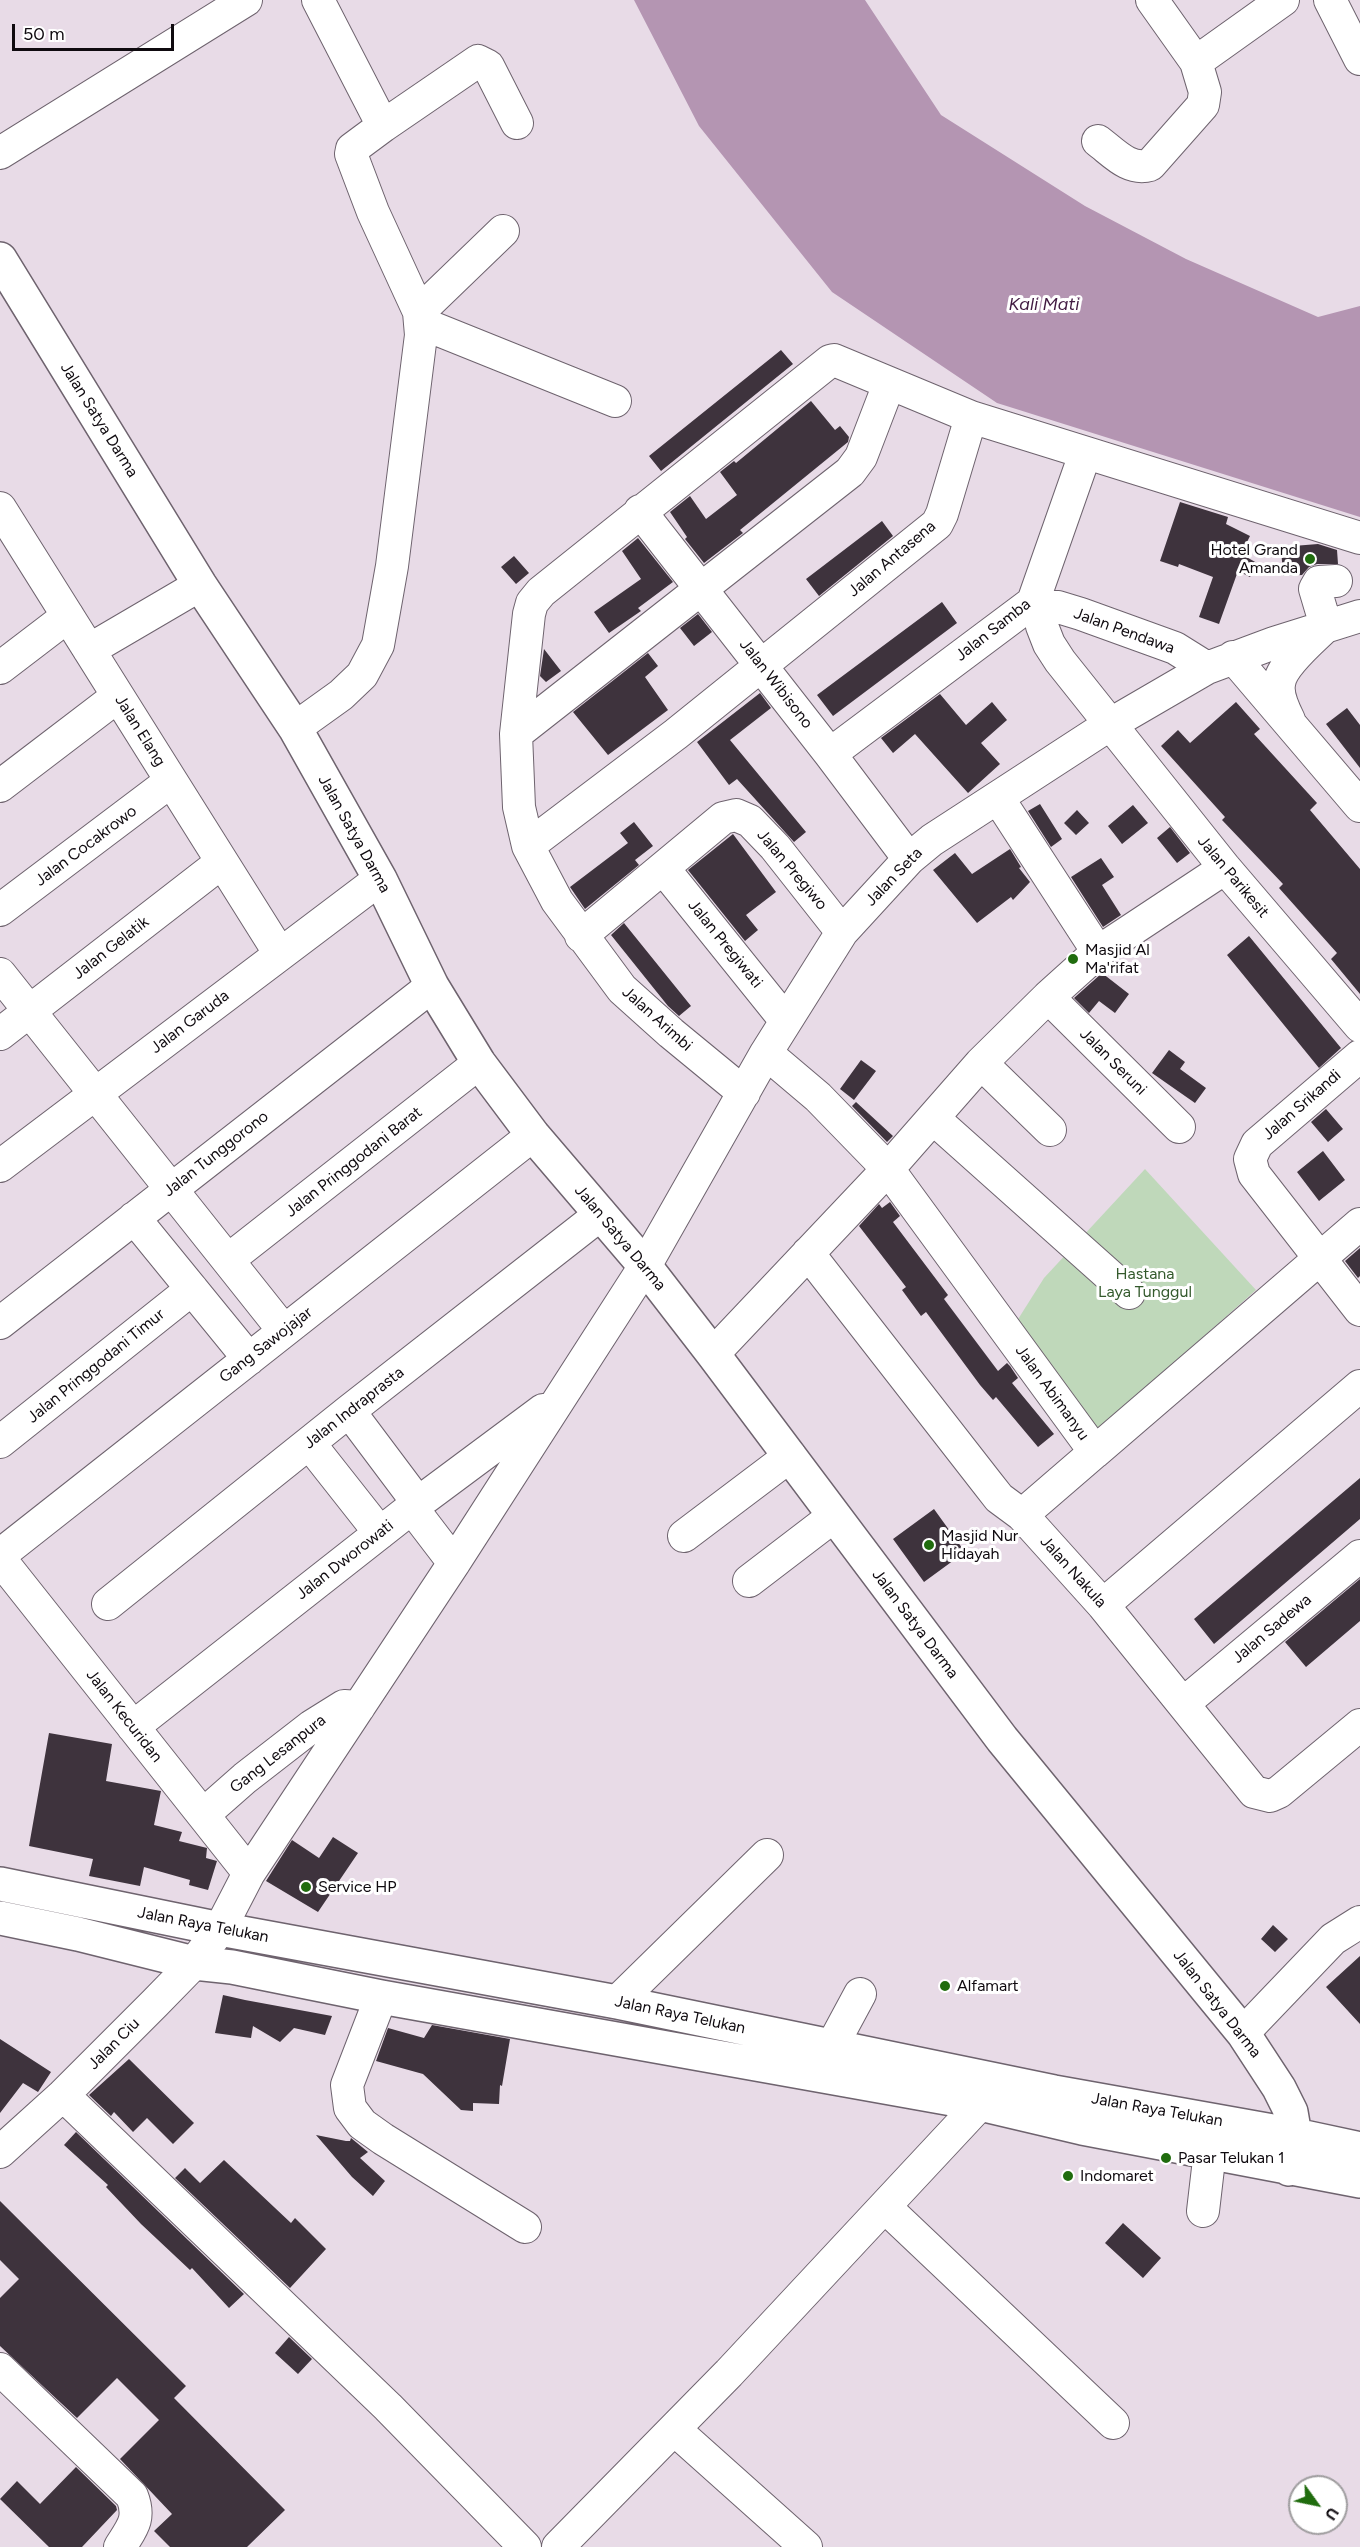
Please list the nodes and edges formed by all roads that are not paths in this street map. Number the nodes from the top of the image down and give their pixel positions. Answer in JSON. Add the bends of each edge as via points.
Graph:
{"nodes":[{"id":1,"x":246,"y":0,"type":"edge"},
{"id":2,"x":318,"y":0,"type":"edge"},
{"id":3,"x":1152,"y":0,"type":"edge"},
{"id":4,"x":1283,"y":0,"type":"edge"},
{"id":5,"x":1330,"y":0,"type":"edge"},
{"id":6,"x":1360,"y":58,"type":"edge"},
{"id":7,"x":1196,"y":62,"type":"junction"},
{"id":8,"x":517,"y":123,"type":"dead end"},
{"id":9,"x":383,"y":126,"type":"junction"},
{"id":10,"x":1098,"y":141,"type":"dead end"},
{"id":11,"x":0,"y":153,"type":"edge"},
{"id":12,"x":503,"y":231,"type":"dead end"},
{"id":13,"x":1,"y":265,"type":"edge"},
{"id":14,"x":420,"y":318,"type":"junction"},
{"id":15,"x":889,"y":384,"type":"junction"},
{"id":16,"x":615,"y":401,"type":"dead end"},
{"id":17,"x":970,"y":417,"type":"junction"},
{"id":18,"x":1085,"y":454,"type":"junction"},
{"id":19,"x":0,"y":508,"type":"edge"},
{"id":20,"x":640,"y":511,"type":"junction"},
{"id":21,"x":1360,"y":538,"type":"edge"},
{"id":22,"x":9,"y":542,"type":"edge"},
{"id":23,"x":1336,"y":580,"type":"dead end"},
{"id":24,"x":200,"y":585,"type":"junction"},
{"id":25,"x":700,"y":588,"type":"junction"},
{"id":26,"x":1035,"y":604,"type":"junction"},
{"id":27,"x":68,"y":616,"type":"junction"},
{"id":28,"x":1360,"y":616,"type":"edge"},
{"id":29,"x":1326,"y":626,"type":"junction"},
{"id":30,"x":89,"y":650,"type":"junction"},
{"id":31,"x":1220,"y":662,"type":"junction"},
{"id":32,"x":762,"y":666,"type":"junction"},
{"id":33,"x":0,"y":668,"type":"edge"},
{"id":34,"x":118,"y":696,"type":"junction"},
{"id":35,"x":1109,"y":725,"type":"junction"},
{"id":36,"x":1291,"y":726,"type":"junction"},
{"id":37,"x":295,"y":728,"type":"junction"},
{"id":38,"x":516,"y":734,"type":"junction"},
{"id":39,"x":830,"y":754,"type":"junction"},
{"id":40,"x":171,"y":781,"type":"junction"},
{"id":41,"x":0,"y":786,"type":"edge"},
{"id":42,"x":998,"y":798,"type":"junction"},
{"id":43,"x":1360,"y":806,"type":"edge"},
{"id":44,"x":528,"y":846,"type":"junction"},
{"id":45,"x":909,"y":858,"type":"junction"},
{"id":46,"x":222,"y":861,"type":"junction"},
{"id":47,"x":663,"y":868,"type":"junction"},
{"id":48,"x":1225,"y":868,"type":"junction"},
{"id":49,"x":380,"y":879,"type":"junction"},
{"id":50,"x":0,"y":910,"type":"edge"},
{"id":51,"x":842,"y":932,"type":"junction"},
{"id":52,"x":580,"y":936,"type":"junction"},
{"id":53,"x":1098,"y":952,"type":"junction"},
{"id":54,"x":280,"y":954,"type":"junction"},
{"id":55,"x":0,"y":974,"type":"edge"},
{"id":56,"x":432,"y":986,"type":"junction"},
{"id":57,"x":1048,"y":997,"type":"junction"},
{"id":58,"x":30,"y":1011,"type":"junction"},
{"id":59,"x":786,"y":1021,"type":"junction"},
{"id":60,"x":1360,"y":1026,"type":"edge"},
{"id":61,"x":0,"y":1034,"type":"edge"},
{"id":62,"x":766,"y":1053,"type":"junction"},
{"id":63,"x":1360,"y":1056,"type":"edge"},
{"id":64,"x":479,"y":1063,"type":"junction"},
{"id":65,"x":981,"y":1063,"type":"junction"},
{"id":66,"x":95,"y":1093,"type":"junction"},
{"id":67,"x":744,"y":1093,"type":"junction"},
{"id":68,"x":934,"y":1119,"type":"junction"},
{"id":69,"x":1179,"y":1127,"type":"dead end"},
{"id":70,"x":1050,"y":1131,"type":"dead end"},
{"id":71,"x":533,"y":1135,"type":"junction"},
{"id":72,"x":0,"y":1166,"type":"edge"},
{"id":73,"x":888,"y":1169,"type":"junction"},
{"id":74,"x":171,"y":1188,"type":"junction"},
{"id":75,"x":602,"y":1214,"type":"junction"},
{"id":76,"x":134,"y":1218,"type":"junction"},
{"id":77,"x":1360,"y":1224,"type":"edge"},
{"id":78,"x":808,"y":1253,"type":"junction"},
{"id":79,"x":1319,"y":1259,"type":"junction"},
{"id":80,"x":228,"y":1260,"type":"junction"},
{"id":81,"x":645,"y":1266,"type":"junction"},
{"id":82,"x":192,"y":1289,"type":"junction"},
{"id":83,"x":1129,"y":1293,"type":"dead end"},
{"id":84,"x":1360,"y":1310,"type":"edge"},
{"id":85,"x":0,"y":1323,"type":"edge"},
{"id":86,"x":284,"y":1330,"type":"junction"},
{"id":87,"x":713,"y":1354,"type":"junction"},
{"id":88,"x":249,"y":1359,"type":"junction"},
{"id":89,"x":1360,"y":1386,"type":"edge"},
{"id":90,"x":560,"y":1398,"type":"junction"},
{"id":91,"x":349,"y":1411,"type":"junction"},
{"id":92,"x":0,"y":1442,"type":"edge"},
{"id":93,"x":309,"y":1443,"type":"junction"},
{"id":94,"x":1095,"y":1452,"type":"junction"},
{"id":95,"x":790,"y":1456,"type":"junction"},
{"id":96,"x":415,"y":1505,"type":"junction"},
{"id":97,"x":1022,"y":1515,"type":"junction"},
{"id":98,"x":834,"y":1516,"type":"junction"},
{"id":99,"x":380,"y":1533,"type":"junction"},
{"id":100,"x":684,"y":1536,"type":"dead end"},
{"id":101,"x":1360,"y":1556,"type":"edge"},
{"id":102,"x":0,"y":1557,"type":"edge"},
{"id":103,"x":454,"y":1563,"type":"junction"},
{"id":104,"x":749,"y":1581,"type":"dead end"},
{"id":105,"x":108,"y":1604,"type":"dead end"},
{"id":106,"x":1103,"y":1605,"type":"junction"},
{"id":107,"x":1184,"y":1703,"type":"junction"},
{"id":108,"x":359,"y":1707,"type":"junction"},
{"id":109,"x":1360,"y":1725,"type":"edge"},
{"id":110,"x":133,"y":1726,"type":"junction"},
{"id":111,"x":203,"y":1815,"type":"junction"},
{"id":112,"x":767,"y":1855,"type":"dead end"},
{"id":113,"x":249,"y":1873,"type":"junction"},
{"id":114,"x":0,"y":1884,"type":"edge"},
{"id":115,"x":0,"y":1918,"type":"edge"},
{"id":116,"x":1360,"y":1922,"type":"edge"},
{"id":117,"x":220,"y":1929,"type":"junction"},
{"id":118,"x":194,"y":1963,"type":"junction"},
{"id":119,"x":861,"y":1994,"type":"dead end"},
{"id":120,"x":381,"y":1997,"type":"junction"},
{"id":121,"x":617,"y":2002,"type":"junction"},
{"id":122,"x":1243,"y":2033,"type":"junction"},
{"id":123,"x":832,"y":2046,"type":"junction"},
{"id":124,"x":63,"y":2095,"type":"junction"},
{"id":125,"x":980,"y":2104,"type":"junction"},
{"id":126,"x":1295,"y":2135,"type":"junction"},
{"id":127,"x":1360,"y":2149,"type":"edge"},
{"id":128,"x":1210,"y":2151,"type":"junction"},
{"id":129,"x":0,"y":2152,"type":"edge"},
{"id":130,"x":1289,"y":2169,"type":"junction"},
{"id":131,"x":1360,"y":2181,"type":"edge"},
{"id":132,"x":885,"y":2207,"type":"junction"},
{"id":133,"x":1203,"y":2211,"type":"dead end"},
{"id":134,"x":525,"y":2227,"type":"dead end"},
{"id":135,"x":0,"y":2369,"type":"edge"},
{"id":136,"x":1113,"y":2423,"type":"dead end"},
{"id":137,"x":674,"y":2428,"type":"junction"},
{"id":138,"x":120,"y":2547,"type":"edge"},
{"id":139,"x":525,"y":2547,"type":"edge"},
{"id":140,"x":558,"y":2547,"type":"edge"},
{"id":141,"x":806,"y":2547,"type":"edge"}],
"edges":[{"from":1,"to":11,"type":"street"},
{"from":2,"to":9,"type":"street"},
{"from":3,"to":7,"type":"street"},
{"from":4,"to":7,"type":"street"},
{"from":5,"to":6,"type":"street"},
{"from":7,"to":10,"type":"street","via":[[1205,92],[1203,105],[1150,165],[1139,168],[1129,164]]},
{"from":8,"to":9,"type":"street","via":[[488,66],[478,61]]},
{"from":9,"to":14,"type":"street","via":[[352,149],[351,154]]},
{"from":12,"to":14,"type":"street"},
{"from":13,"to":24,"type":"main road","name":"Jalan Satya Darma"},
{"from":14,"to":16,"type":"street"},
{"from":14,"to":37,"type":"street","via":[[421,352],[378,645],[362,675]]},
{"from":15,"to":17,"type":"street"},
{"from":15,"to":20,"type":"street","name":"Jalan Arimbi","via":[[840,361],[830,361]]},
{"from":15,"to":25,"type":"street","via":[[857,465]]},
{"from":17,"to":18,"type":"street"},
{"from":17,"to":32,"type":"street","name":"Jalan Antasena","via":[[937,524]]},
{"from":18,"to":21,"type":"street"},
{"from":18,"to":26,"type":"street","name":"Jalan Samba"},
{"from":19,"to":22,"type":"street","name":"Jalan Elang"},
{"from":20,"to":25,"type":"street","name":"Jalan Wibisono"},
{"from":20,"to":38,"type":"street","name":"Jalan Arimbi","via":[[532,603]]},
{"from":22,"to":27,"type":"street","name":"Jalan Elang"},
{"from":23,"to":29,"type":"street","via":[[1319,582],[1315,589]]},
{"from":24,"to":30,"type":"street"},
{"from":24,"to":37,"type":"main road","name":"Jalan Satya Darma"},
{"from":25,"to":32,"type":"street","name":"Jalan Wibisono"},
{"from":25,"to":38,"type":"street"},
{"from":26,"to":31,"type":"street","name":"Jalan Pendawa","via":[[1058,607]]},
{"from":26,"to":35,"type":"street","name":"Jalan Parikesit","via":[[1049,644]]},
{"from":26,"to":39,"type":"street","name":"Jalan Samba"},
{"from":27,"to":30,"type":"street","name":"Jalan Elang"},
{"from":27,"to":33,"type":"street"},
{"from":28,"to":29,"type":"street","name":"Jalan Seta"},
{"from":29,"to":31,"type":"street","name":"Jalan Seta"},
{"from":29,"to":36,"type":"street","via":[[1290,662],[1279,683],[1282,705]]},
{"from":30,"to":34,"type":"street","name":"Jalan Elang"},
{"from":31,"to":35,"type":"street","name":"Jalan Seta"},
{"from":31,"to":36,"type":"street","name":"Jalan Pendawa"},
{"from":32,"to":39,"type":"street","name":"Jalan Wibisono"},
{"from":32,"to":44,"type":"street","name":"Jalan Antasena"},
{"from":34,"to":40,"type":"street","name":"Jalan Elang"},
{"from":34,"to":41,"type":"street"},
{"from":35,"to":42,"type":"street","name":"Jalan Seta"},
{"from":35,"to":48,"type":"street","name":"Jalan Parikesit"},
{"from":36,"to":43,"type":"street","name":"Jalan Pendawa"},
{"from":37,"to":49,"type":"main road","name":"Jalan Satya Darma"},
{"from":38,"to":44,"type":"street","name":"Jalan Arimbi","via":[[519,807]]},
{"from":39,"to":45,"type":"street","name":"Jalan Wibisono"},
{"from":40,"to":46,"type":"street","name":"Jalan Elang"},
{"from":40,"to":50,"type":"street","name":"Jalan Cocakrowo"},
{"from":42,"to":45,"type":"street","name":"Jalan Seta"},
{"from":42,"to":53,"type":"street"},
{"from":44,"to":52,"type":"street","name":"Jalan Arimbi","via":[[546,884]]},
{"from":45,"to":51,"type":"street","name":"Jalan Seta"},
{"from":46,"to":54,"type":"street","name":"Jalan Elang"},
{"from":46,"to":58,"type":"street","name":"Jalan Gelatik"},
{"from":47,"to":51,"type":"street","name":"Jalan Pregiwo","via":[[723,818],[736,815],[750,821],[775,847]]},
{"from":47,"to":52,"type":"street"},
{"from":47,"to":59,"type":"street","name":"Jalan Pregiwati"},
{"from":48,"to":53,"type":"street"},
{"from":48,"to":60,"type":"street","name":"Jalan Parikesit"},
{"from":49,"to":54,"type":"street","name":"Jalan Garuda"},
{"from":49,"to":56,"type":"main road","name":"Jalan Satya Darma"},
{"from":51,"to":59,"type":"street","name":"Jalan Seta"},
{"from":52,"to":67,"type":"street","name":"Jalan Arimbi","via":[[622,989]]},
{"from":53,"to":57,"type":"street"},
{"from":54,"to":66,"type":"street","name":"Jalan Garuda"},
{"from":55,"to":58,"type":"street"},
{"from":56,"to":64,"type":"main road","name":"Jalan Satya Darma"},
{"from":56,"to":74,"type":"street","name":"Jalan Tunggorono"},
{"from":57,"to":65,"type":"street"},
{"from":57,"to":69,"type":"street","name":"Jalan Seruni"},
{"from":58,"to":61,"type":"street","name":"Jalan Gelatik"},
{"from":58,"to":66,"type":"street"},
{"from":59,"to":62,"type":"street","name":"Jalan Seta"},
{"from":62,"to":67,"type":"street","name":"Jalan Seta"},
{"from":62,"to":73,"type":"street","name":"Jalan Abimanyu","via":[[818,1097]]},
{"from":63,"to":79,"type":"street","name":"Jalan Srikandi","via":[[1257,1144],[1250,1159],[1254,1174]]},
{"from":64,"to":71,"type":"main road","name":"Jalan Satya Darma"},
{"from":64,"to":80,"type":"street","name":"Jalan Pringgodani Barat"},
{"from":65,"to":68,"type":"street"},
{"from":65,"to":70,"type":"street"},
{"from":66,"to":72,"type":"street","name":"Jalan Garuda"},
{"from":66,"to":74,"type":"street"},
{"from":67,"to":81,"type":"street","name":"Jalan Seta"},
{"from":68,"to":73,"type":"street"},
{"from":68,"to":83,"type":"street"},
{"from":71,"to":75,"type":"main road","name":"Jalan Satya Darma"},
{"from":71,"to":86,"type":"street","name":"Gang Sawojajar"},
{"from":73,"to":78,"type":"street"},
{"from":73,"to":94,"type":"street","name":"Jalan Abimanyu"},
{"from":74,"to":76,"type":"street","name":"Jalan Tunggorono"},
{"from":74,"to":80,"type":"street"},
{"from":75,"to":81,"type":"main road","name":"Jalan Satya Darma"},
{"from":75,"to":91,"type":"street","name":"Jalan Indraprasta"},
{"from":76,"to":82,"type":"street"},
{"from":76,"to":85,"type":"street","name":"Jalan Tunggorono"},
{"from":77,"to":79,"type":"street","name":"Jalan Abimanyu"},
{"from":78,"to":87,"type":"street"},
{"from":78,"to":97,"type":"street","name":"Jalan Nakula","via":[[988,1484]]},
{"from":79,"to":84,"type":"street"},
{"from":79,"to":94,"type":"street","name":"Jalan Abimanyu"},
{"from":80,"to":86,"type":"street"},
{"from":81,"to":87,"type":"main road","name":"Jalan Satya Darma"},
{"from":81,"to":90,"type":"street","name":"Jalan Seta"},
{"from":82,"to":88,"type":"street"},
{"from":82,"to":92,"type":"street","name":"Jalan Pringgodani Timur"},
{"from":86,"to":88,"type":"street","name":"Gang Sawojajar"},
{"from":87,"to":95,"type":"main road","name":"Jalan Satya Darma"},
{"from":88,"to":102,"type":"street","name":"Gang Sawojajar"},
{"from":89,"to":106,"type":"street"},
{"from":90,"to":96,"type":"street","name":"Jalan Dworowati"},
{"from":90,"to":103,"type":"street","name":"Jalan Seta"},
{"from":91,"to":93,"type":"street","name":"Jalan Indraprasta"},
{"from":91,"to":96,"type":"street"},
{"from":93,"to":99,"type":"street"},
{"from":93,"to":105,"type":"street","name":"Jalan Indraprasta"},
{"from":94,"to":97,"type":"street"},
{"from":95,"to":98,"type":"main road","name":"Jalan Satya Darma"},
{"from":95,"to":100,"type":"street"},
{"from":96,"to":99,"type":"street","name":"Jalan Dworowati"},
{"from":96,"to":103,"type":"street"},
{"from":97,"to":106,"type":"street","name":"Jalan Nakula"},
{"from":98,"to":104,"type":"street"},
{"from":98,"to":122,"type":"main road","name":"Jalan Satya Darma","via":[[1002,1739]]},
{"from":99,"to":110,"type":"street","name":"Jalan Dworowati"},
{"from":101,"to":107,"type":"street","name":"Jalan Sadewa"},
{"from":102,"to":110,"type":"street","name":"Jalan Kecuridan"},
{"from":103,"to":108,"type":"street","name":"Jalan Ciu"},
{"from":106,"to":107,"type":"street","name":"Jalan Nakula"},
{"from":107,"to":109,"type":"street","name":"Jalan Nakula","via":[[1254,1792],[1262,1796],[1279,1792]]},
{"from":108,"to":111,"type":"street","name":"Gang Lesanpura","via":[[344,1706],[312,1726]]},
{"from":108,"to":113,"type":"street","name":"Jalan Ciu"},
{"from":110,"to":111,"type":"street","name":"Jalan Kecuridan"},
{"from":111,"to":113,"type":"street","name":"Jalan Kecuridan"},
{"from":112,"to":121,"type":"street"},
{"from":113,"to":117,"type":"street","name":"Jalan Ciu"},
{"from":114,"to":117,"type":"main road","name":"Jalan Raya Telukan"},
{"from":115,"to":118,"type":"main road","name":"Jalan Raya Telukan"},
{"from":116,"to":122,"type":"street","via":[[1333,1939]]},
{"from":117,"to":118,"type":"street","name":"Jalan Ciu"},
{"from":117,"to":121,"type":"main road","name":"Jalan Raya Telukan"},
{"from":118,"to":120,"type":"main road","name":"Jalan Raya Telukan"},
{"from":118,"to":124,"type":"street","name":"Jalan Ciu"},
{"from":119,"to":123,"type":"street"},
{"from":120,"to":125,"type":"main road","name":"Jalan Raya Telukan"},
{"from":120,"to":134,"type":"street","via":[[347,2085],[350,2108],[362,2124],[383,2139]]},
{"from":121,"to":123,"type":"main road","name":"Jalan Raya Telukan"},
{"from":122,"to":126,"type":"main road","name":"Jalan Satya Darma","via":[[1287,2104]]},
{"from":123,"to":126,"type":"main road","name":"Jalan Raya Telukan","via":[[1054,2092]]},
{"from":124,"to":129,"type":"street","name":"Jalan Ciu"},
{"from":124,"to":139,"type":"street","via":[[388,2407]]},
{"from":125,"to":128,"type":"main road","name":"Jalan Raya Telukan","via":[[1082,2128]]},
{"from":125,"to":132,"type":"street"},
{"from":126,"to":127,"type":"main road","name":"Jalan Raya Telukan"},
{"from":126,"to":130,"type":"main road","name":"Jalan Satya Darma"},
{"from":128,"to":130,"type":"main road","name":"Jalan Raya Telukan"},
{"from":128,"to":133,"type":"street"},
{"from":130,"to":131,"type":"main road","name":"Jalan Raya Telukan"},
{"from":132,"to":136,"type":"street"},
{"from":132,"to":137,"type":"street"},
{"from":135,"to":138,"type":"street","via":[[132,2496],[137,2509],[135,2521]]},
{"from":137,"to":140,"type":"street"},
{"from":137,"to":141,"type":"street"}]}
